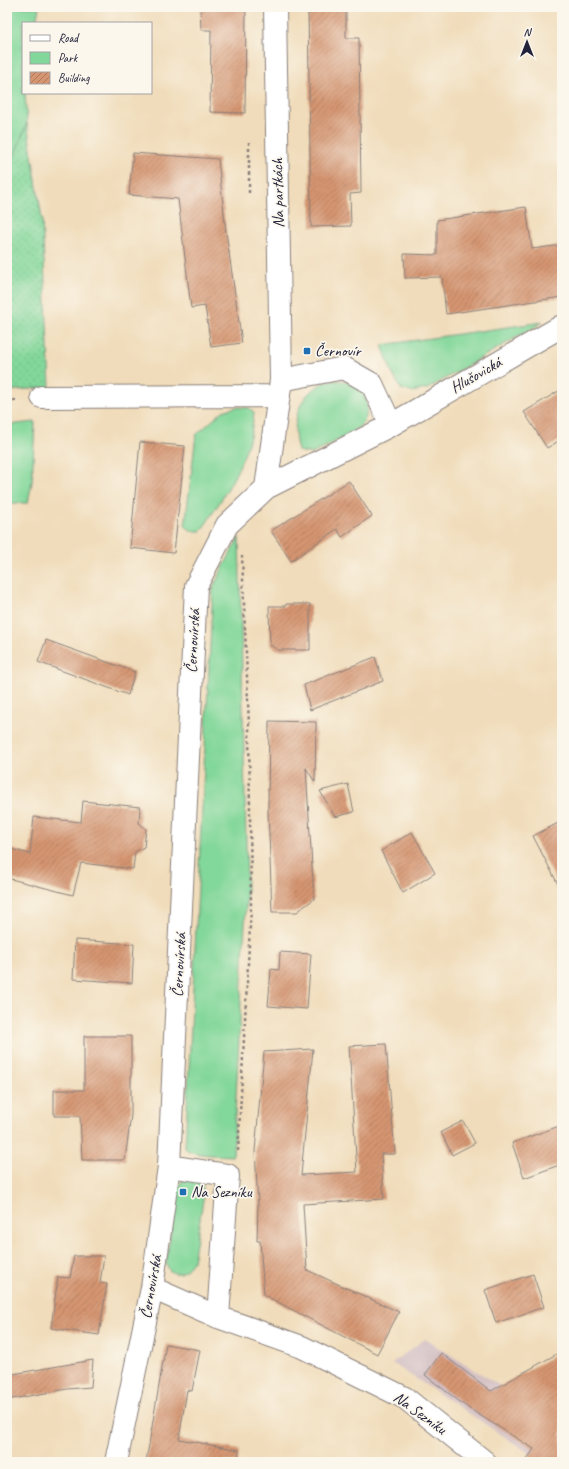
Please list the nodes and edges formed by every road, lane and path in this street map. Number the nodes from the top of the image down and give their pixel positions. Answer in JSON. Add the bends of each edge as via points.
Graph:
{"nodes":[{"id":1,"x":11,"y":7,"type":"edge"},
{"id":2,"x":275,"y":7,"type":"edge"},
{"id":3,"x":7,"y":32,"type":"edge"},
{"id":4,"x":562,"y":326,"type":"edge"},
{"id":5,"x":280,"y":388,"type":"junction"},
{"id":6,"x":42,"y":397,"type":"dead end"},
{"id":7,"x":391,"y":425,"type":"junction"},
{"id":8,"x":266,"y":488,"type":"junction"},
{"id":9,"x":241,"y":512,"type":"junction"},
{"id":10,"x":169,"y":1166,"type":"junction"},
{"id":11,"x":228,"y":1175,"type":"junction"},
{"id":12,"x":152,"y":1288,"type":"junction"},
{"id":13,"x":218,"y":1317,"type":"junction"},
{"id":14,"x":116,"y":1462,"type":"edge"},
{"id":15,"x":485,"y":1462,"type":"edge"}],
"edges":[{"from":1,"to":3,"type":"path"},
{"from":2,"to":5,"type":"street","name":"Na partkách"},
{"from":4,"to":7,"type":"street","name":"Hlušovická"},
{"from":5,"to":6,"type":"street"},
{"from":5,"to":7,"type":"street","via":[[344,368],[372,384]]},
{"from":5,"to":8,"type":"street","name":"Na partkách"},
{"from":7,"to":8,"type":"street","name":"Hlušovická"},
{"from":8,"to":9,"type":"street","name":"Černovírská"},
{"from":9,"to":10,"type":"street","name":"Černovírská","via":[[227,525],[196,586]]},
{"from":9,"to":11,"type":"path","via":[[249,726],[251,907],[238,1156]]},
{"from":10,"to":11,"type":"street"},
{"from":10,"to":12,"type":"street","name":"Černovírská"},
{"from":11,"to":13,"type":"street"},
{"from":12,"to":13,"type":"street","name":"Na Sezníku"},
{"from":12,"to":14,"type":"street","name":"Černovírská"},
{"from":13,"to":15,"type":"street","name":"Na Sezníku","via":[[302,1347],[406,1398]]}]}
